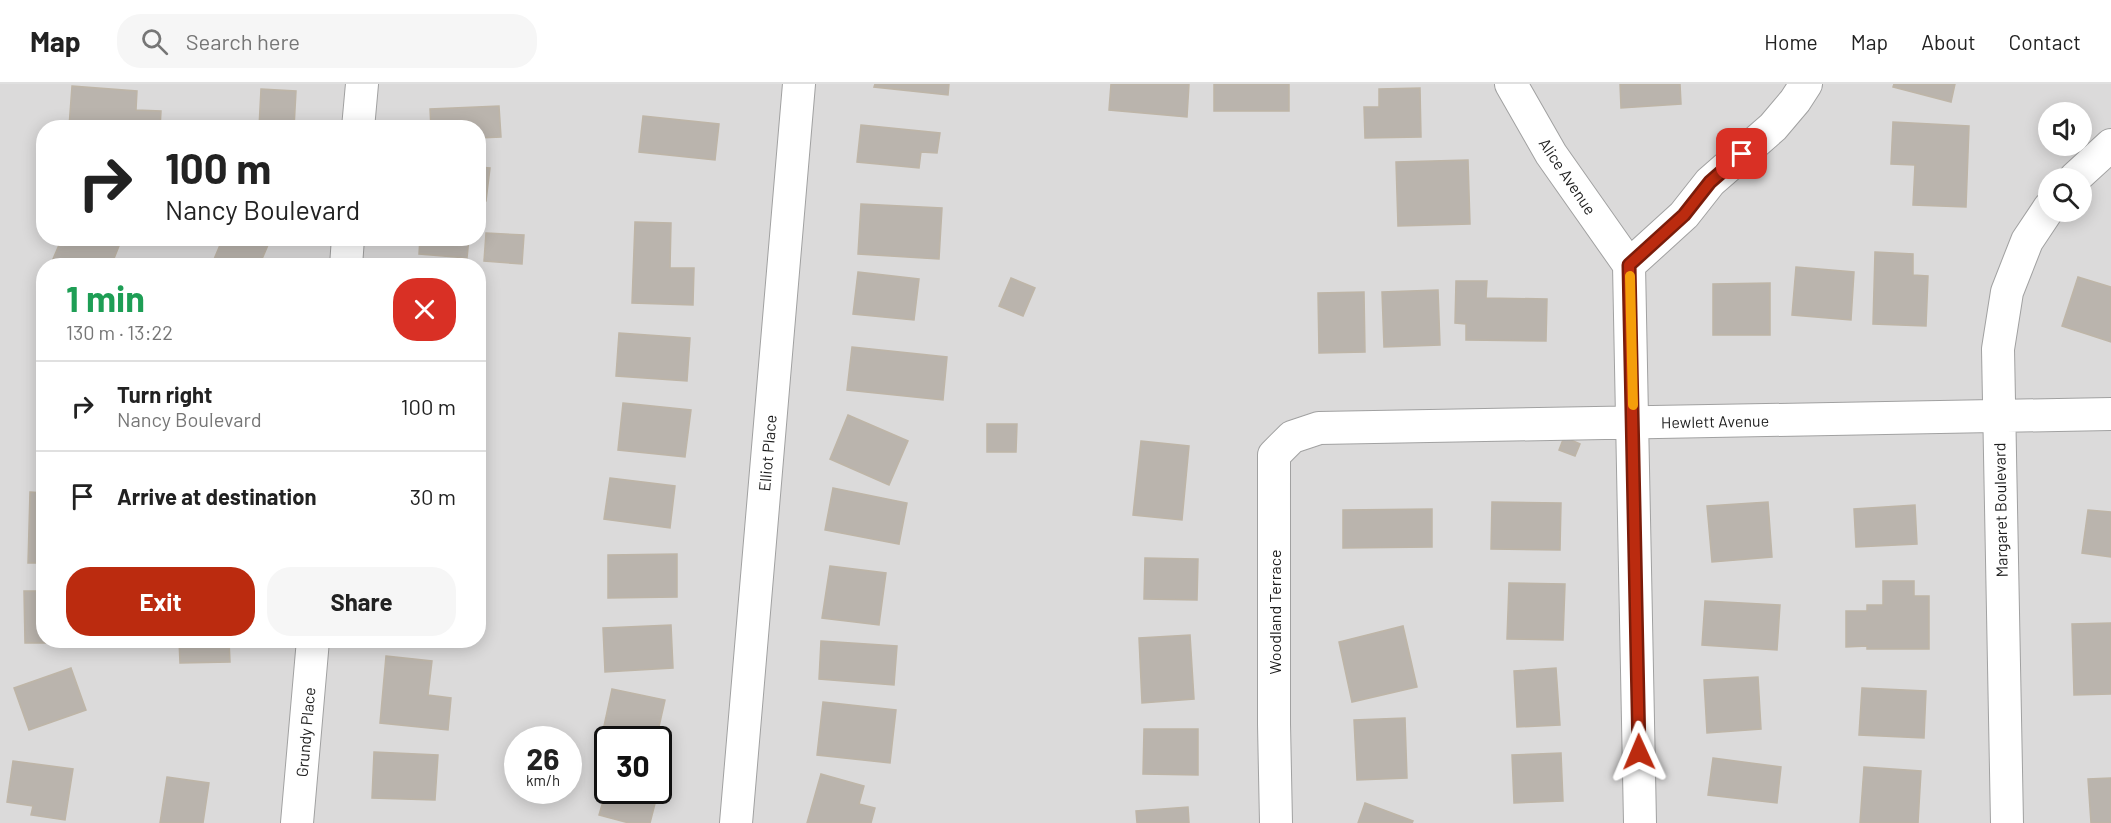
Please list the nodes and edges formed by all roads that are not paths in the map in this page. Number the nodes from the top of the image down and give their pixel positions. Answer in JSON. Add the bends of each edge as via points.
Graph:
{"nodes":[{"id":1,"x":362,"y":84,"type":"edge"},
{"id":2,"x":799,"y":84,"type":"edge"},
{"id":3,"x":1511,"y":84,"type":"edge"},
{"id":4,"x":1806,"y":84,"type":"edge"},
{"id":5,"x":359,"y":120,"type":"edge"},
{"id":6,"x":2111,"y":145,"type":"edge"},
{"id":7,"x":2085,"y":168,"type":"edge"},
{"id":8,"x":2040,"y":222,"type":"edge"},
{"id":9,"x":1629,"y":265,"type":"junction"},
{"id":10,"x":2111,"y":414,"type":"edge"},
{"id":11,"x":1998,"y":416,"type":"junction"},
{"id":12,"x":1634,"y":422,"type":"junction"},
{"id":13,"x":1319,"y":428,"type":"joint"},
{"id":14,"x":312,"y":648,"type":"edge"},
{"id":15,"x":297,"y":823,"type":"edge"},
{"id":16,"x":736,"y":823,"type":"edge"},
{"id":17,"x":1276,"y":823,"type":"edge"},
{"id":18,"x":1640,"y":823,"type":"edge"},
{"id":19,"x":2007,"y":823,"type":"edge"}],
"edges":[{"from":1,"to":5,"type":"street"},
{"from":2,"to":16,"type":"street","name":"Elliot Place"},
{"from":3,"to":9,"type":"street","name":"Alice Avenue","via":[[1551,154]]},
{"from":4,"to":9,"type":"street","via":[[1773,127],[1710,182],[1684,215]]},
{"from":6,"to":7,"type":"street"},
{"from":8,"to":11,"type":"street","name":"Margaret Boulevard","via":[[2027,242],[2007,291],[1998,349]]},
{"from":9,"to":12,"type":"street"},
{"from":10,"to":11,"type":"street","name":"Hewlett Avenue"},
{"from":11,"to":12,"type":"street","name":"Hewlett Avenue"},
{"from":11,"to":19,"type":"street","name":"Margaret Boulevard"},
{"from":12,"to":13,"type":"street","name":"Hewlett Avenue"},
{"from":12,"to":18,"type":"street"},
{"from":13,"to":17,"type":"street","name":"Woodland Terrace","via":[[1292,437],[1274,455]]},
{"from":14,"to":15,"type":"street","name":"Grundy Place"}]}
